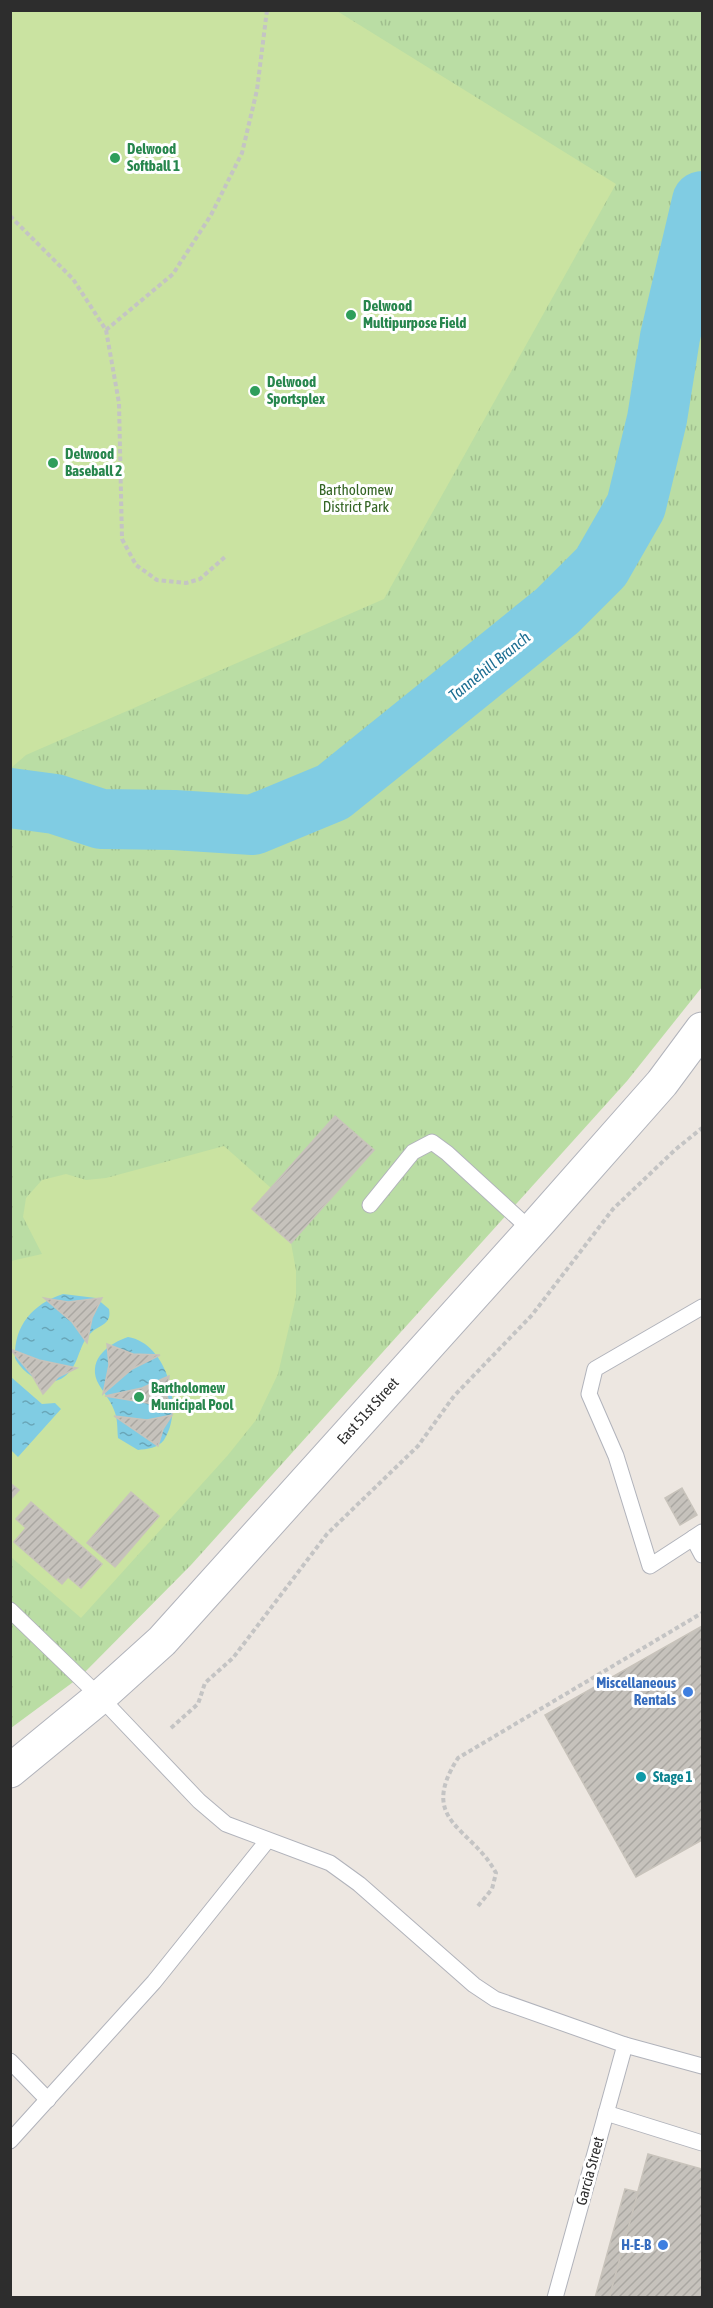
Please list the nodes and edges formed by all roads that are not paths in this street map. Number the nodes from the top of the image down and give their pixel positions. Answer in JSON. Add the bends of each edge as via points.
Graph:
{"nodes":[{"id":1,"x":702,"y":1029,"type":"edge"},
{"id":2,"x":370,"y":1205,"type":"dead end"},
{"id":3,"x":531,"y":1230,"type":"junction"},
{"id":4,"x":702,"y":1307,"type":"edge"},
{"id":5,"x":698,"y":1535,"type":"edge"},
{"id":6,"x":702,"y":1555,"type":"edge"},
{"id":7,"x":10,"y":1610,"type":"edge"},
{"id":8,"x":100,"y":1697,"type":"junction"},
{"id":9,"x":10,"y":1771,"type":"edge"},
{"id":10,"x":267,"y":1841,"type":"junction"},
{"id":11,"x":625,"y":2045,"type":"junction"},
{"id":12,"x":10,"y":2061,"type":"edge"},
{"id":13,"x":702,"y":2066,"type":"edge"},
{"id":14,"x":48,"y":2100,"type":"junction"},
{"id":15,"x":606,"y":2113,"type":"junction"},
{"id":16,"x":10,"y":2141,"type":"edge"},
{"id":17,"x":702,"y":2143,"type":"edge"},
{"id":18,"x":555,"y":2298,"type":"edge"}],
"edges":[{"from":1,"to":3,"type":"main road","name":"East 51st Street","via":[[662,1083]]},
{"from":2,"to":3,"type":"lane","via":[[413,1152],[432,1142]]},
{"from":3,"to":8,"type":"main road","name":"East 51st Street","via":[[162,1641]]},
{"from":4,"to":5,"type":"lane","via":[[595,1369],[589,1394],[616,1456],[650,1566]]},
{"from":5,"to":6,"type":"lane"},
{"from":7,"to":8,"type":"lane"},
{"from":8,"to":9,"type":"main road","name":"East 51st Street"},
{"from":8,"to":10,"type":"lane","via":[[200,1802],[226,1824]]},
{"from":10,"to":11,"type":"lane","via":[[330,1863],[495,1999]]},
{"from":10,"to":14,"type":"lane","via":[[154,1982]]},
{"from":11,"to":13,"type":"lane"},
{"from":11,"to":15,"type":"lane","name":"Garcia Street"},
{"from":12,"to":14,"type":"lane"},
{"from":14,"to":16,"type":"lane"},
{"from":15,"to":17,"type":"lane"},
{"from":15,"to":18,"type":"lane","name":"Garcia Street"}]}
